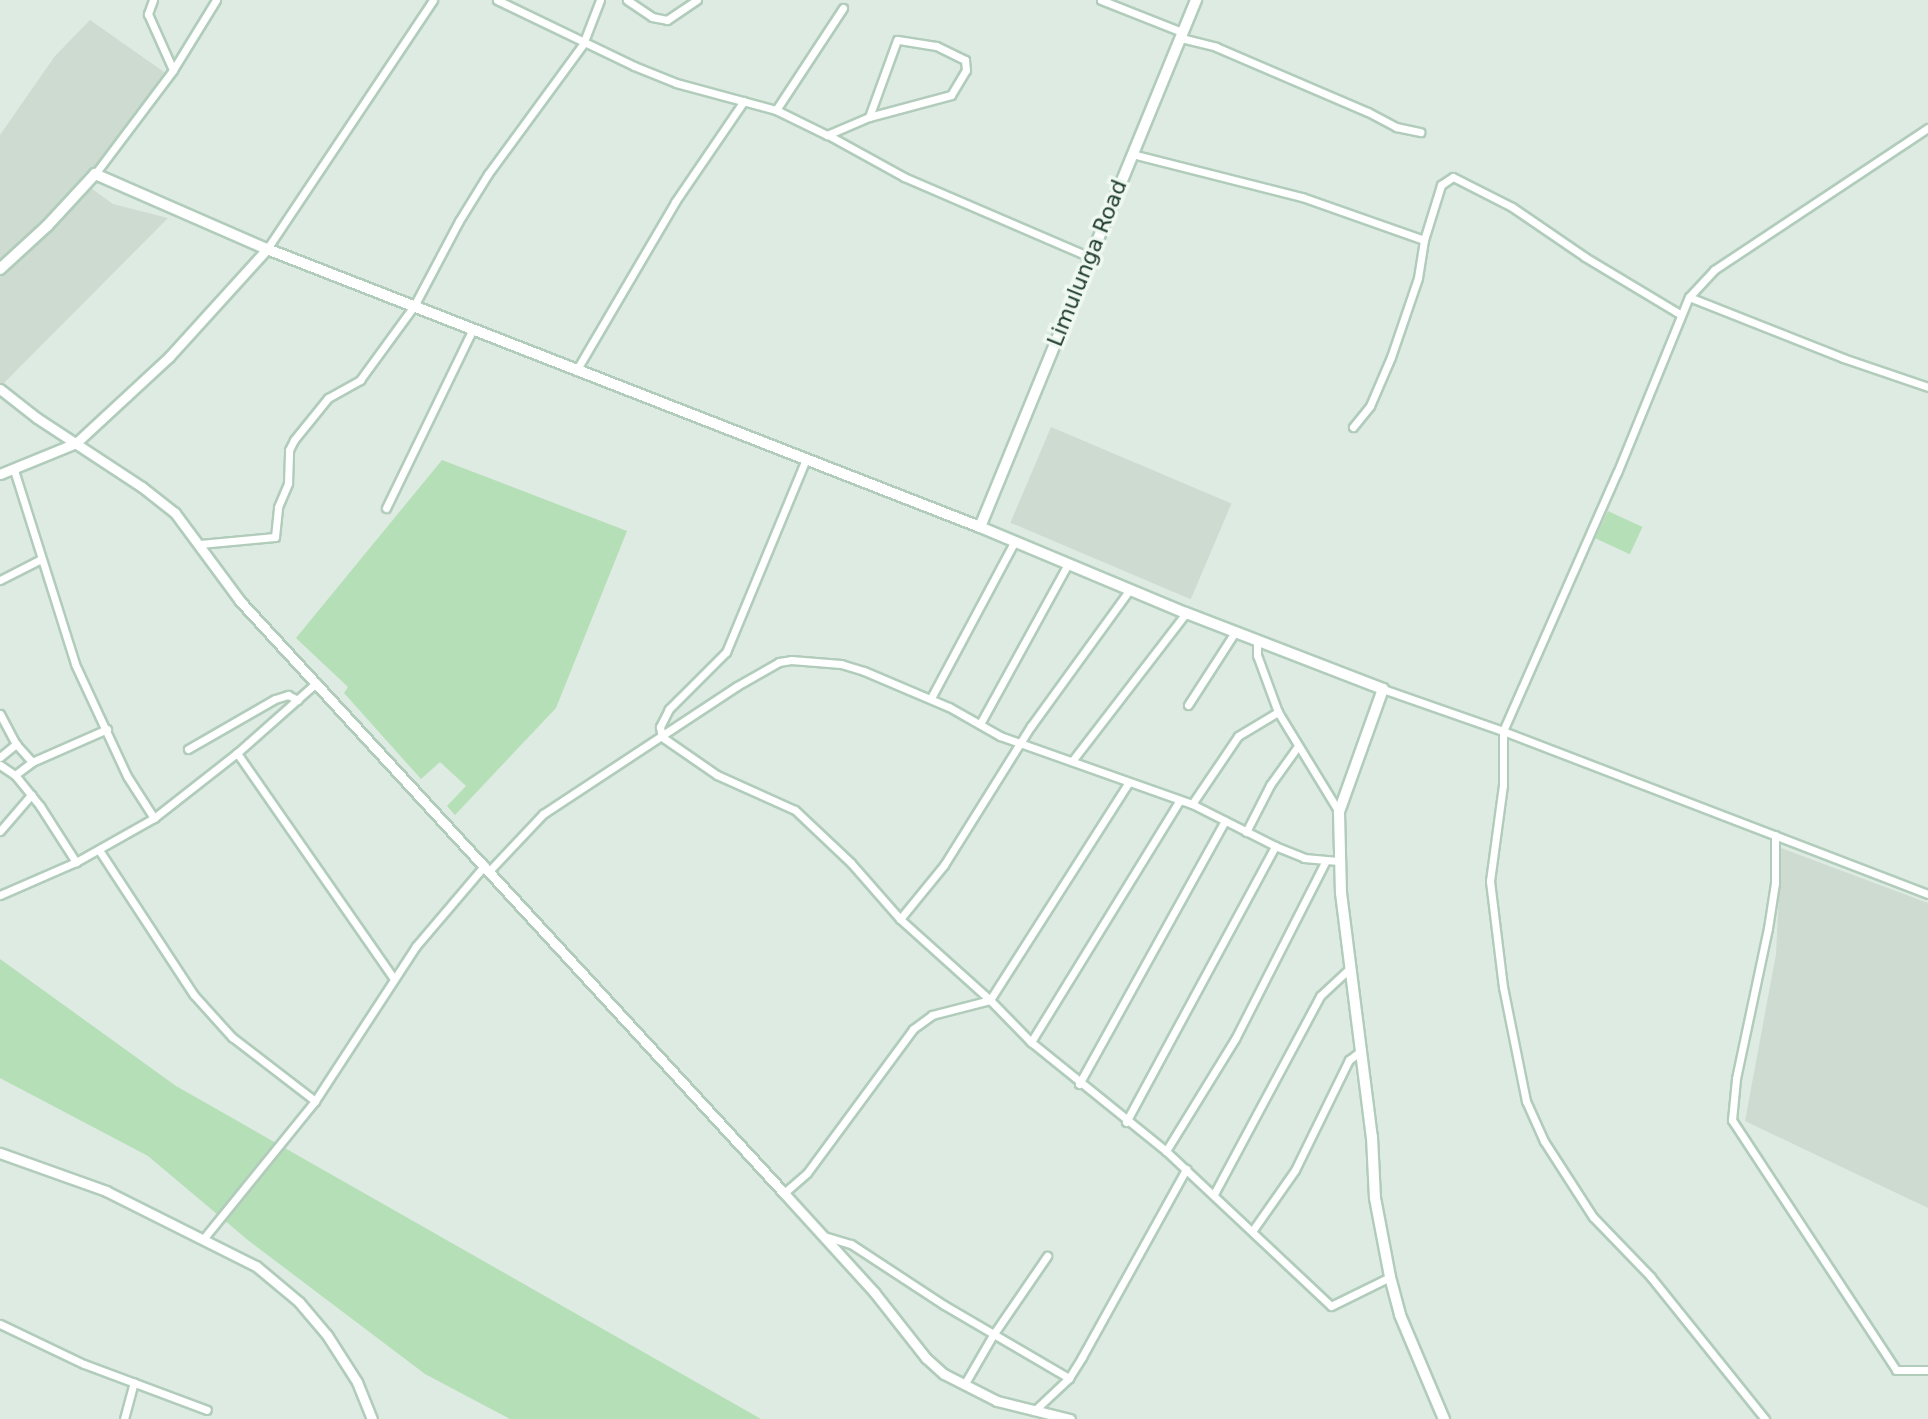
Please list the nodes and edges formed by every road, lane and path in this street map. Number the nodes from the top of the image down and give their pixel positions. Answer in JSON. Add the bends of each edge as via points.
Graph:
{"nodes":[{"id":1,"x":153,"y":0,"type":"edge"},
{"id":2,"x":216,"y":0,"type":"edge"},
{"id":3,"x":433,"y":0,"type":"edge"},
{"id":4,"x":497,"y":0,"type":"edge"},
{"id":5,"x":600,"y":0,"type":"edge"},
{"id":6,"x":627,"y":0,"type":"edge"},
{"id":7,"x":697,"y":0,"type":"edge"},
{"id":8,"x":1101,"y":0,"type":"edge"},
{"id":9,"x":1196,"y":0,"type":"edge"},
{"id":10,"x":843,"y":8,"type":"dead end"},
{"id":11,"x":1181,"y":35,"type":"junction"},
{"id":12,"x":583,"y":44,"type":"junction"},
{"id":13,"x":173,"y":70,"type":"junction"},
{"id":14,"x":744,"y":101,"type":"junction"},
{"id":15,"x":776,"y":110,"type":"junction"},
{"id":16,"x":869,"y":117,"type":"junction"},
{"id":17,"x":1928,"y":128,"type":"edge"},
{"id":18,"x":1420,"y":132,"type":"dead end"},
{"id":19,"x":827,"y":135,"type":"junction"},
{"id":20,"x":1132,"y":154,"type":"junction"},
{"id":21,"x":95,"y":174,"type":"junction"},
{"id":22,"x":1424,"y":240,"type":"junction"},
{"id":23,"x":267,"y":249,"type":"junction"},
{"id":24,"x":1090,"y":257,"type":"junction"},
{"id":25,"x":0,"y":269,"type":"edge"},
{"id":26,"x":1689,"y":297,"type":"junction"},
{"id":27,"x":414,"y":306,"type":"junction"},
{"id":28,"x":1680,"y":314,"type":"junction"},
{"id":29,"x":473,"y":329,"type":"junction"},
{"id":30,"x":576,"y":371,"type":"junction"},
{"id":31,"x":1928,"y":387,"type":"edge"},
{"id":32,"x":0,"y":389,"type":"edge"},
{"id":33,"x":1353,"y":427,"type":"dead end"},
{"id":34,"x":76,"y":443,"type":"junction"},
{"id":35,"x":806,"y":459,"type":"junction"},
{"id":36,"x":14,"y":470,"type":"junction"},
{"id":37,"x":0,"y":474,"type":"edge"},
{"id":38,"x":386,"y":508,"type":"dead end"},
{"id":39,"x":980,"y":527,"type":"junction"},
{"id":40,"x":1015,"y":541,"type":"junction"},
{"id":41,"x":200,"y":544,"type":"junction"},
{"id":42,"x":41,"y":559,"type":"junction"},
{"id":43,"x":1068,"y":564,"type":"junction"},
{"id":44,"x":0,"y":580,"type":"edge"},
{"id":45,"x":1130,"y":589,"type":"junction"},
{"id":46,"x":1186,"y":613,"type":"junction"},
{"id":47,"x":1235,"y":632,"type":"junction"},
{"id":48,"x":1257,"y":640,"type":"junction"},
{"id":49,"x":316,"y":683,"type":"junction"},
{"id":50,"x":1383,"y":689,"type":"junction"},
{"id":51,"x":931,"y":698,"type":"junction"},
{"id":52,"x":298,"y":700,"type":"junction"},
{"id":53,"x":1188,"y":705,"type":"dead end"},
{"id":54,"x":1278,"y":712,"type":"junction"},
{"id":55,"x":0,"y":714,"type":"edge"},
{"id":56,"x":980,"y":724,"type":"junction"},
{"id":57,"x":107,"y":729,"type":"junction"},
{"id":58,"x":1503,"y":731,"type":"junction"},
{"id":59,"x":662,"y":737,"type":"junction"},
{"id":60,"x":1020,"y":743,"type":"junction"},
{"id":61,"x":16,"y":744,"type":"junction"},
{"id":62,"x":1298,"y":746,"type":"junction"},
{"id":63,"x":188,"y":749,"type":"dead end"},
{"id":64,"x":237,"y":753,"type":"junction"},
{"id":65,"x":0,"y":757,"type":"edge"},
{"id":66,"x":1072,"y":761,"type":"junction"},
{"id":67,"x":32,"y":762,"type":"junction"},
{"id":68,"x":0,"y":765,"type":"edge"},
{"id":69,"x":15,"y":775,"type":"junction"},
{"id":70,"x":1128,"y":783,"type":"junction"},
{"id":71,"x":31,"y":795,"type":"junction"},
{"id":72,"x":1180,"y":800,"type":"junction"},
{"id":73,"x":1192,"y":804,"type":"junction"},
{"id":74,"x":1339,"y":812,"type":"junction"},
{"id":75,"x":154,"y":818,"type":"junction"},
{"id":76,"x":1225,"y":821,"type":"junction"},
{"id":77,"x":0,"y":831,"type":"edge"},
{"id":78,"x":1246,"y":832,"type":"junction"},
{"id":79,"x":1775,"y":835,"type":"junction"},
{"id":80,"x":1275,"y":846,"type":"junction"},
{"id":81,"x":99,"y":850,"type":"junction"},
{"id":82,"x":1338,"y":861,"type":"junction"},
{"id":83,"x":76,"y":862,"type":"junction"},
{"id":84,"x":1325,"y":862,"type":"junction"},
{"id":85,"x":487,"y":867,"type":"junction"},
{"id":86,"x":1928,"y":894,"type":"edge"},
{"id":87,"x":0,"y":895,"type":"edge"},
{"id":88,"x":900,"y":919,"type":"junction"},
{"id":89,"x":1349,"y":969,"type":"junction"},
{"id":90,"x":394,"y":979,"type":"junction"},
{"id":91,"x":990,"y":1000,"type":"junction"},
{"id":92,"x":1031,"y":1042,"type":"junction"},
{"id":93,"x":1362,"y":1050,"type":"junction"},
{"id":94,"x":1079,"y":1084,"type":"junction"},
{"id":95,"x":315,"y":1101,"type":"junction"},
{"id":96,"x":1126,"y":1122,"type":"junction"},
{"id":97,"x":1166,"y":1151,"type":"junction"},
{"id":98,"x":0,"y":1153,"type":"edge"},
{"id":99,"x":1186,"y":1169,"type":"junction"},
{"id":100,"x":784,"y":1193,"type":"junction"},
{"id":101,"x":1214,"y":1194,"type":"junction"},
{"id":102,"x":1253,"y":1230,"type":"junction"},
{"id":103,"x":822,"y":1235,"type":"junction"},
{"id":104,"x":204,"y":1238,"type":"junction"},
{"id":105,"x":1047,"y":1256,"type":"dead end"},
{"id":106,"x":1390,"y":1277,"type":"junction"},
{"id":107,"x":0,"y":1324,"type":"edge"},
{"id":108,"x":993,"y":1335,"type":"junction"},
{"id":109,"x":1928,"y":1370,"type":"edge"},
{"id":110,"x":1069,"y":1378,"type":"junction"},
{"id":111,"x":134,"y":1382,"type":"junction"},
{"id":112,"x":964,"y":1385,"type":"junction"},
{"id":113,"x":207,"y":1410,"type":"dead end"},
{"id":114,"x":1034,"y":1411,"type":"junction"},
{"id":115,"x":124,"y":1419,"type":"edge"},
{"id":116,"x":372,"y":1419,"type":"edge"},
{"id":117,"x":1070,"y":1419,"type":"edge"},
{"id":118,"x":1444,"y":1419,"type":"edge"},
{"id":119,"x":1765,"y":1419,"type":"edge"}],
"edges":[{"from":1,"to":13,"type":"street","via":[[148,14]]},
{"from":2,"to":13,"type":"street"},
{"from":3,"to":23,"type":"street"},
{"from":4,"to":12,"type":"street"},
{"from":5,"to":12,"type":"street"},
{"from":6,"to":7,"type":"street","via":[[652,17],[667,20]]},
{"from":8,"to":11,"type":"street"},
{"from":9,"to":11,"type":"main road","name":"Limulunga Road"},
{"from":10,"to":15,"type":"street"},
{"from":11,"to":18,"type":"street","via":[[1396,127]]},
{"from":11,"to":20,"type":"main road","name":"Limulunga Road"},
{"from":12,"to":14,"type":"street","via":[[676,83]]},
{"from":12,"to":27,"type":"street","via":[[488,174]]},
{"from":13,"to":21,"type":"street"},
{"from":14,"to":15,"type":"street"},
{"from":14,"to":30,"type":"street","via":[[675,202]]},
{"from":15,"to":19,"type":"street"},
{"from":16,"to":16,"type":"street","via":[[951,95],[966,70],[965,60],[936,46],[897,40]]},
{"from":16,"to":19,"type":"street"},
{"from":17,"to":26,"type":"street","via":[[1714,270]]},
{"from":19,"to":24,"type":"street","via":[[904,177]]},
{"from":20,"to":22,"type":"street","via":[[1302,197]]},
{"from":20,"to":24,"type":"main road","name":"Limulunga Road"},
{"from":21,"to":23,"type":"main road"},
{"from":21,"to":25,"type":"main road"},
{"from":22,"to":28,"type":"street","via":[[1441,185],[1453,177],[1512,207]]},
{"from":22,"to":33,"type":"street","via":[[1418,278],[1391,357],[1370,406]]},
{"from":23,"to":27,"type":"main road"},
{"from":23,"to":34,"type":"street","via":[[169,357]]},
{"from":24,"to":39,"type":"main road","name":"Limulunga Road"},
{"from":26,"to":28,"type":"street"},
{"from":26,"to":31,"type":"street"},
{"from":27,"to":29,"type":"main road"},
{"from":27,"to":41,"type":"street","via":[[360,380],[328,398],[294,440],[275,537]]},
{"from":28,"to":58,"type":"street","via":[[1617,473]]},
{"from":29,"to":30,"type":"main road"},
{"from":29,"to":38,"type":"street"},
{"from":30,"to":35,"type":"main road"},
{"from":32,"to":34,"type":"street"},
{"from":34,"to":36,"type":"street"},
{"from":34,"to":41,"type":"street","via":[[175,513]]},
{"from":35,"to":39,"type":"main road"},
{"from":35,"to":59,"type":"street","via":[[726,652],[669,709],[660,727]]},
{"from":36,"to":37,"type":"street"},
{"from":36,"to":42,"type":"street"},
{"from":39,"to":40,"type":"main road"},
{"from":40,"to":43,"type":"main road"},
{"from":40,"to":51,"type":"street"},
{"from":41,"to":49,"type":"street","via":[[240,601]]},
{"from":42,"to":44,"type":"street"},
{"from":42,"to":57,"type":"street","via":[[75,664]]},
{"from":43,"to":45,"type":"main road"},
{"from":43,"to":56,"type":"street"},
{"from":45,"to":46,"type":"main road"},
{"from":45,"to":60,"type":"street"},
{"from":46,"to":47,"type":"main road"},
{"from":46,"to":66,"type":"street"},
{"from":47,"to":48,"type":"main road"},
{"from":47,"to":53,"type":"street"},
{"from":48,"to":50,"type":"main road"},
{"from":48,"to":54,"type":"street"},
{"from":49,"to":52,"type":"street"},
{"from":49,"to":85,"type":"street"},
{"from":50,"to":58,"type":"street"},
{"from":50,"to":74,"type":"main road"},
{"from":51,"to":56,"type":"street"},
{"from":51,"to":59,"type":"street","via":[[841,664],[791,660],[737,686]]},
{"from":52,"to":63,"type":"street","via":[[288,695],[275,699]]},
{"from":52,"to":64,"type":"street"},
{"from":54,"to":62,"type":"street"},
{"from":54,"to":73,"type":"street","via":[[1238,736]]},
{"from":55,"to":61,"type":"street"},
{"from":56,"to":60,"type":"street"},
{"from":57,"to":67,"type":"street"},
{"from":57,"to":75,"type":"street","via":[[127,776]]},
{"from":58,"to":79,"type":"street"},
{"from":58,"to":119,"type":"street","via":[[1503,785],[1490,881],[1503,987],[1526,1101],[1544,1141],[1593,1217],[1651,1277]]},
{"from":59,"to":85,"type":"street","via":[[543,814]]},
{"from":59,"to":88,"type":"street","via":[[717,775],[795,810]]},
{"from":60,"to":66,"type":"street"},
{"from":60,"to":88,"type":"street","via":[[944,865]]},
{"from":61,"to":65,"type":"street"},
{"from":61,"to":67,"type":"street"},
{"from":62,"to":74,"type":"street"},
{"from":62,"to":78,"type":"street"},
{"from":64,"to":75,"type":"street"},
{"from":64,"to":90,"type":"street"},
{"from":66,"to":70,"type":"street"},
{"from":67,"to":69,"type":"street"},
{"from":68,"to":69,"type":"street"},
{"from":69,"to":71,"type":"street"},
{"from":70,"to":72,"type":"street"},
{"from":70,"to":91,"type":"street"},
{"from":71,"to":77,"type":"street"},
{"from":71,"to":83,"type":"street"},
{"from":72,"to":73,"type":"street"},
{"from":72,"to":92,"type":"street"},
{"from":73,"to":76,"type":"street"},
{"from":74,"to":82,"type":"main road"},
{"from":75,"to":81,"type":"street"},
{"from":76,"to":78,"type":"street"},
{"from":76,"to":94,"type":"street"},
{"from":78,"to":80,"type":"street"},
{"from":79,"to":86,"type":"street"},
{"from":79,"to":109,"type":"street","via":[[1775,883],[1732,1120],[1896,1370]]},
{"from":80,"to":84,"type":"street"},
{"from":80,"to":96,"type":"street"},
{"from":81,"to":83,"type":"street"},
{"from":81,"to":95,"type":"street","via":[[194,995],[232,1037]]},
{"from":82,"to":84,"type":"street"},
{"from":82,"to":89,"type":"main road"},
{"from":83,"to":87,"type":"street"},
{"from":84,"to":97,"type":"street","via":[[1235,1039]]},
{"from":85,"to":90,"type":"street","via":[[446,907]]},
{"from":85,"to":100,"type":"street"},
{"from":88,"to":91,"type":"street"},
{"from":89,"to":93,"type":"main road"},
{"from":89,"to":101,"type":"street","via":[[1320,996]]},
{"from":90,"to":95,"type":"street"},
{"from":91,"to":92,"type":"street"},
{"from":91,"to":100,"type":"street","via":[[932,1015],[913,1029],[807,1173]]},
{"from":92,"to":94,"type":"street"},
{"from":93,"to":102,"type":"street","via":[[1349,1060],[1295,1170]]},
{"from":93,"to":106,"type":"main road","via":[[1375,1198]]},
{"from":94,"to":96,"type":"street"},
{"from":95,"to":104,"type":"street"},
{"from":96,"to":97,"type":"street"},
{"from":97,"to":99,"type":"street"},
{"from":98,"to":104,"type":"street","via":[[106,1191]]},
{"from":99,"to":101,"type":"street"},
{"from":99,"to":110,"type":"street"},
{"from":100,"to":103,"type":"street"},
{"from":101,"to":102,"type":"street"},
{"from":102,"to":106,"type":"street","via":[[1331,1306]]},
{"from":103,"to":108,"type":"street","via":[[851,1244]]},
{"from":103,"to":112,"type":"street","via":[[926,1358]]},
{"from":104,"to":116,"type":"street","via":[[256,1266],[299,1302],[357,1382]]},
{"from":105,"to":108,"type":"street"},
{"from":106,"to":118,"type":"main road","via":[[1400,1315]]},
{"from":107,"to":111,"type":"street"},
{"from":108,"to":110,"type":"street"},
{"from":108,"to":112,"type":"street"},
{"from":110,"to":114,"type":"street"},
{"from":111,"to":113,"type":"street"},
{"from":111,"to":115,"type":"street"},
{"from":112,"to":114,"type":"street"},
{"from":114,"to":117,"type":"street"}]}
